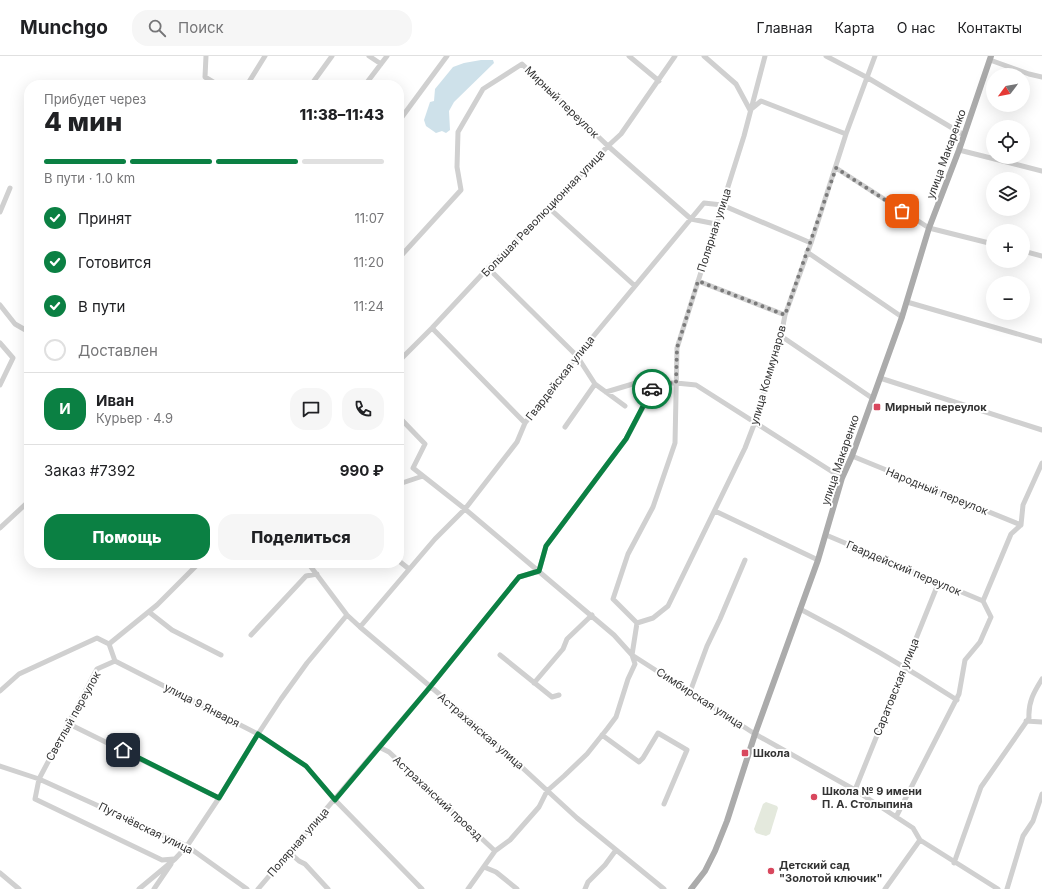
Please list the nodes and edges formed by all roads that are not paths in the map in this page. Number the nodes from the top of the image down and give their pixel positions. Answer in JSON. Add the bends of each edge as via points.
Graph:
{"nodes":[{"id":1,"x":206,"y":56,"type":"edge"},
{"id":2,"x":265,"y":56,"type":"edge"},
{"id":3,"x":332,"y":56,"type":"edge"},
{"id":4,"x":369,"y":56,"type":"edge"},
{"id":5,"x":387,"y":56,"type":"edge"},
{"id":6,"x":446,"y":56,"type":"edge"},
{"id":7,"x":629,"y":56,"type":"edge"},
{"id":8,"x":675,"y":56,"type":"edge"},
{"id":9,"x":704,"y":56,"type":"edge"},
{"id":10,"x":765,"y":56,"type":"edge"},
{"id":11,"x":826,"y":56,"type":"edge"},
{"id":12,"x":875,"y":56,"type":"edge"},
{"id":13,"x":991,"y":58,"type":"edge"},
{"id":14,"x":381,"y":64,"type":"junction"},
{"id":15,"x":1042,"y":77,"type":"edge"},
{"id":16,"x":868,"y":78,"type":"junction"},
{"id":17,"x":211,"y":80,"type":"edge"},
{"id":18,"x":250,"y":80,"type":"edge"},
{"id":19,"x":315,"y":80,"type":"edge"},
{"id":20,"x":370,"y":80,"type":"edge"},
{"id":21,"x":659,"y":81,"type":"junction"},
{"id":22,"x":750,"y":110,"type":"junction"},
{"id":23,"x":404,"y":114,"type":"edge"},
{"id":24,"x":846,"y":134,"type":"junction"},
{"id":25,"x":964,"y":135,"type":"junction"},
{"id":26,"x":608,"y":146,"type":"junction"},
{"id":27,"x":960,"y":150,"type":"junction"},
{"id":28,"x":836,"y":168,"type":"junction"},
{"id":29,"x":1042,"y":171,"type":"edge"},
{"id":30,"x":10,"y":188,"type":"dead end"},
{"id":31,"x":722,"y":205,"type":"junction"},
{"id":32,"x":550,"y":208,"type":"junction"},
{"id":33,"x":0,"y":212,"type":"edge"},
{"id":34,"x":691,"y":219,"type":"junction"},
{"id":35,"x":716,"y":224,"type":"junction"},
{"id":36,"x":929,"y":228,"type":"junction"},
{"id":37,"x":986,"y":242,"type":"edge"},
{"id":38,"x":811,"y":243,"type":"junction"},
{"id":39,"x":807,"y":252,"type":"junction"},
{"id":40,"x":404,"y":253,"type":"edge"},
{"id":41,"x":1030,"y":253,"type":"edge"},
{"id":42,"x":1042,"y":256,"type":"edge"},
{"id":43,"x":488,"y":268,"type":"junction"},
{"id":44,"x":698,"y":281,"type":"junction"},
{"id":45,"x":635,"y":286,"type":"junction"},
{"id":46,"x":907,"y":302,"type":"junction"},
{"id":47,"x":0,"y":305,"type":"edge"},
{"id":48,"x":785,"y":315,"type":"junction"},
{"id":49,"x":902,"y":317,"type":"junction"},
{"id":50,"x":432,"y":328,"type":"junction"},
{"id":51,"x":24,"y":329,"type":"edge"},
{"id":52,"x":781,"y":336,"type":"junction"},
{"id":53,"x":1042,"y":341,"type":"edge"},
{"id":54,"x":0,"y":343,"type":"edge"},
{"id":55,"x":404,"y":356,"type":"edge"},
{"id":56,"x":577,"y":356,"type":"junction"},
{"id":57,"x":880,"y":378,"type":"junction"},
{"id":58,"x":656,"y":383,"type":"junction"},
{"id":59,"x":676,"y":383,"type":"junction"},
{"id":60,"x":595,"y":384,"type":"junction"},
{"id":61,"x":0,"y":385,"type":"edge"},
{"id":62,"x":606,"y":392,"type":"junction"},
{"id":63,"x":872,"y":398,"type":"junction"},
{"id":64,"x":625,"y":406,"type":"dead end"},
{"id":65,"x":404,"y":422,"type":"edge"},
{"id":66,"x":755,"y":422,"type":"junction"},
{"id":67,"x":524,"y":423,"type":"junction"},
{"id":68,"x":565,"y":427,"type":"dead end"},
{"id":69,"x":1042,"y":430,"type":"edge"},
{"id":70,"x":852,"y":456,"type":"junction"},
{"id":71,"x":1042,"y":463,"type":"edge"},
{"id":72,"x":424,"y":476,"type":"junction"},
{"id":73,"x":842,"y":478,"type":"junction"},
{"id":74,"x":404,"y":482,"type":"edge"},
{"id":75,"x":24,"y":506,"type":"edge"},
{"id":76,"x":465,"y":509,"type":"junction"},
{"id":77,"x":714,"y":511,"type":"junction"},
{"id":78,"x":1021,"y":526,"type":"junction"},
{"id":79,"x":0,"y":528,"type":"edge"},
{"id":80,"x":826,"y":535,"type":"junction"},
{"id":81,"x":745,"y":560,"type":"dead end"},
{"id":82,"x":818,"y":560,"type":"junction"},
{"id":83,"x":404,"y":565,"type":"edge"},
{"id":84,"x":194,"y":568,"type":"edge"},
{"id":85,"x":312,"y":568,"type":"edge"},
{"id":86,"x":409,"y":569,"type":"junction"},
{"id":87,"x":539,"y":571,"type":"junction"},
{"id":88,"x":317,"y":574,"type":"junction"},
{"id":89,"x":938,"y":584,"type":"junction"},
{"id":90,"x":983,"y":602,"type":"junction"},
{"id":91,"x":800,"y":609,"type":"junction"},
{"id":92,"x":149,"y":612,"type":"junction"},
{"id":93,"x":348,"y":615,"type":"junction"},
{"id":94,"x":592,"y":616,"type":"junction"},
{"id":95,"x":637,"y":623,"type":"junction"},
{"id":96,"x":360,"y":627,"type":"junction"},
{"id":97,"x":251,"y":635,"type":"dead end"},
{"id":98,"x":109,"y":644,"type":"junction"},
{"id":99,"x":221,"y":654,"type":"dead end"},
{"id":100,"x":500,"y":655,"type":"dead end"},
{"id":101,"x":632,"y":655,"type":"junction"},
{"id":102,"x":115,"y":661,"type":"junction"},
{"id":103,"x":904,"y":667,"type":"junction"},
{"id":104,"x":1042,"y":679,"type":"edge"},
{"id":105,"x":534,"y":683,"type":"junction"},
{"id":106,"x":430,"y":687,"type":"junction"},
{"id":107,"x":0,"y":691,"type":"edge"},
{"id":108,"x":690,"y":692,"type":"junction"},
{"id":109,"x":559,"y":695,"type":"dead end"},
{"id":110,"x":957,"y":700,"type":"junction"},
{"id":111,"x":1026,"y":722,"type":"junction"},
{"id":112,"x":1042,"y":722,"type":"edge"},
{"id":113,"x":67,"y":723,"type":"junction"},
{"id":114,"x":258,"y":734,"type":"junction"},
{"id":115,"x":755,"y":734,"type":"junction"},
{"id":116,"x":602,"y":735,"type":"junction"},
{"id":117,"x":379,"y":747,"type":"junction"},
{"id":118,"x":0,"y":766,"type":"edge"},
{"id":119,"x":39,"y":778,"type":"junction"},
{"id":120,"x":547,"y":790,"type":"junction"},
{"id":121,"x":854,"y":790,"type":"junction"},
{"id":122,"x":1042,"y":794,"type":"edge"},
{"id":123,"x":219,"y":798,"type":"junction"},
{"id":124,"x":335,"y":800,"type":"junction"},
{"id":125,"x":664,"y":804,"type":"dead end"},
{"id":126,"x":896,"y":817,"type":"junction"},
{"id":127,"x":920,"y":840,"type":"junction"},
{"id":128,"x":187,"y":846,"type":"junction"},
{"id":129,"x":616,"y":850,"type":"junction"},
{"id":130,"x":495,"y":851,"type":"junction"},
{"id":131,"x":290,"y":853,"type":"junction"},
{"id":132,"x":175,"y":859,"type":"junction"},
{"id":133,"x":954,"y":863,"type":"junction"},
{"id":134,"x":484,"y":867,"type":"junction"},
{"id":135,"x":0,"y":873,"type":"edge"},
{"id":136,"x":19,"y":889,"type":"edge"},
{"id":137,"x":139,"y":889,"type":"edge"},
{"id":138,"x":154,"y":889,"type":"edge"},
{"id":139,"x":247,"y":889,"type":"edge"},
{"id":140,"x":258,"y":889,"type":"edge"},
{"id":141,"x":328,"y":889,"type":"edge"},
{"id":142,"x":422,"y":889,"type":"edge"},
{"id":143,"x":468,"y":889,"type":"edge"},
{"id":144,"x":517,"y":889,"type":"edge"},
{"id":145,"x":585,"y":889,"type":"edge"},
{"id":146,"x":664,"y":889,"type":"edge"},
{"id":147,"x":691,"y":889,"type":"edge"},
{"id":148,"x":885,"y":889,"type":"edge"},
{"id":149,"x":998,"y":889,"type":"edge"},
{"id":150,"x":1006,"y":889,"type":"edge"}],
"edges":[{"from":1,"to":17,"type":"street","via":[[205,76]]},
{"from":2,"to":18,"type":"street"},
{"from":3,"to":19,"type":"street"},
{"from":4,"to":14,"type":"street"},
{"from":5,"to":14,"type":"street"},
{"from":6,"to":23,"type":"street"},
{"from":7,"to":21,"type":"street"},
{"from":8,"to":21,"type":"street","name":"Большая Революционная улица"},
{"from":9,"to":22,"type":"street","via":[[736,84]]},
{"from":10,"to":22,"type":"street","name":"Полярная улица"},
{"from":11,"to":16,"type":"street"},
{"from":12,"to":16,"type":"street","name":"улица Коммунаров"},
{"from":13,"to":15,"type":"street"},
{"from":13,"to":25,"type":"main road","name":"улица Макаренко"},
{"from":14,"to":20,"type":"street"},
{"from":16,"to":24,"type":"street","name":"улица Коммунаров"},
{"from":16,"to":25,"type":"street"},
{"from":21,"to":26,"type":"street","name":"Большая Революционная улица","via":[[621,134]]},
{"from":22,"to":24,"type":"street","via":[[760,101]]},
{"from":22,"to":31,"type":"street","name":"Полярная улица"},
{"from":24,"to":28,"type":"street","name":"улица Коммунаров"},
{"from":25,"to":27,"type":"main road","name":"улица Макаренко"},
{"from":26,"to":32,"type":"street","name":"Большая Революционная улица"},
{"from":26,"to":34,"type":"street","name":"Мирный переулок"},
{"from":26,"to":40,"type":"street","name":"Мирный переулок","via":[[522,64],[483,89],[458,132],[457,167],[461,190]]},
{"from":27,"to":29,"type":"street"},
{"from":27,"to":36,"type":"main road","name":"улица Макаренко"},
{"from":28,"to":36,"type":"street"},
{"from":28,"to":38,"type":"street","name":"улица Коммунаров"},
{"from":30,"to":33,"type":"street"},
{"from":31,"to":34,"type":"street","name":"Гвардейская улица","via":[[704,203]]},
{"from":31,"to":35,"type":"street","name":"Полярная улица"},
{"from":31,"to":38,"type":"street"},
{"from":32,"to":43,"type":"street","name":"Большая Революционная улица"},
{"from":32,"to":45,"type":"street"},
{"from":34,"to":35,"type":"street"},
{"from":34,"to":45,"type":"street","name":"Гвардейская улица"},
{"from":35,"to":44,"type":"street","name":"Полярная улица"},
{"from":36,"to":37,"type":"street"},
{"from":36,"to":46,"type":"main road","name":"улица Макаренко"},
{"from":38,"to":39,"type":"street","name":"улица Коммунаров"},
{"from":39,"to":48,"type":"street","name":"улица Коммунаров"},
{"from":39,"to":49,"type":"street"},
{"from":41,"to":42,"type":"street"},
{"from":43,"to":50,"type":"street","name":"Большая Революционная улица"},
{"from":43,"to":56,"type":"street"},
{"from":44,"to":48,"type":"street"},
{"from":44,"to":59,"type":"street","name":"Полярная улица","via":[[677,348]]},
{"from":45,"to":56,"type":"street","name":"Гвардейская улица"},
{"from":46,"to":49,"type":"main road","name":"улица Макаренко"},
{"from":46,"to":53,"type":"street"},
{"from":47,"to":51,"type":"street","via":[[15,324]]},
{"from":48,"to":52,"type":"street","name":"улица Коммунаров"},
{"from":49,"to":57,"type":"main road","name":"улица Макаренко"},
{"from":50,"to":55,"type":"street","name":"Большая Революционная улица"},
{"from":50,"to":67,"type":"street"},
{"from":52,"to":63,"type":"street"},
{"from":52,"to":66,"type":"street","name":"улица Коммунаров"},
{"from":54,"to":61,"type":"street","via":[[13,358]]},
{"from":56,"to":60,"type":"street"},
{"from":56,"to":67,"type":"street","name":"Гвардейская улица"},
{"from":57,"to":63,"type":"main road","name":"улица Макаренко"},
{"from":57,"to":69,"type":"street"},
{"from":58,"to":59,"type":"street"},
{"from":58,"to":62,"type":"street","via":[[636,383]]},
{"from":58,"to":87,"type":"street","via":[[626,439],[546,546]]},
{"from":59,"to":66,"type":"street","via":[[696,385]]},
{"from":59,"to":95,"type":"street","name":"Полярная улица","via":[[676,443],[652,507],[628,554],[613,599]]},
{"from":60,"to":62,"type":"street"},
{"from":60,"to":68,"type":"street"},
{"from":62,"to":64,"type":"street"},
{"from":63,"to":70,"type":"main road","name":"улица Макаренко"},
{"from":65,"to":72,"type":"street","name":"Симбирская улица","via":[[424,444],[413,468]]},
{"from":66,"to":73,"type":"street"},
{"from":66,"to":77,"type":"street","name":"улица Коммунаров"},
{"from":67,"to":76,"type":"street","name":"Гвардейская улица","via":[[517,442]]},
{"from":70,"to":73,"type":"main road","name":"улица Макаренко"},
{"from":70,"to":78,"type":"street","name":"Народный переулок"},
{"from":71,"to":78,"type":"street","via":[[1023,505]]},
{"from":72,"to":74,"type":"street"},
{"from":72,"to":76,"type":"street","name":"Симбирская улица"},
{"from":73,"to":80,"type":"main road","name":"улица Макаренко"},
{"from":75,"to":79,"type":"street"},
{"from":76,"to":86,"type":"street","name":"Гвардейская улица"},
{"from":76,"to":87,"type":"street","name":"Симбирская улица"},
{"from":77,"to":82,"type":"street"},
{"from":77,"to":95,"type":"street","name":"улица Коммунаров","via":[[668,606],[653,618]]},
{"from":78,"to":90,"type":"street","via":[[1011,534]]},
{"from":80,"to":82,"type":"main road","name":"улица Макаренко"},
{"from":80,"to":89,"type":"street","name":"Гвардейский переулок"},
{"from":81,"to":108,"type":"street"},
{"from":82,"to":91,"type":"main road","name":"улица Макаренко"},
{"from":83,"to":86,"type":"street"},
{"from":84,"to":92,"type":"street"},
{"from":85,"to":88,"type":"street","name":"Астраханская улица"},
{"from":86,"to":96,"type":"street","name":"Гвардейская улица"},
{"from":87,"to":94,"type":"street","name":"Симбирская улица"},
{"from":87,"to":106,"type":"street","name":"Полярная улица","via":[[519,577]]},
{"from":88,"to":93,"type":"street","name":"Астраханская улица"},
{"from":88,"to":97,"type":"street","via":[[306,576]]},
{"from":89,"to":90,"type":"street","name":"Гвардейский переулок"},
{"from":89,"to":103,"type":"street","name":"Саратовская улица"},
{"from":90,"to":110,"type":"street","via":[[990,617],[980,642],[964,660]]},
{"from":91,"to":103,"type":"street"},
{"from":91,"to":115,"type":"main road","name":"улица Макаренко"},
{"from":92,"to":98,"type":"street"},
{"from":92,"to":99,"type":"street","via":[[172,630]]},
{"from":93,"to":96,"type":"street","name":"Астраханская улица"},
{"from":93,"to":114,"type":"street","via":[[307,663]]},
{"from":94,"to":101,"type":"street","name":"Симбирская улица","via":[[614,634]]},
{"from":94,"to":105,"type":"street","via":[[567,639],[563,649]]},
{"from":95,"to":101,"type":"street"},
{"from":96,"to":106,"type":"street","name":"Астраханская улица"},
{"from":98,"to":102,"type":"street"},
{"from":98,"to":107,"type":"street","via":[[97,638],[19,674]]},
{"from":100,"to":105,"type":"street"},
{"from":101,"to":108,"type":"street","name":"Симбирская улица"},
{"from":101,"to":116,"type":"street","via":[[635,664],[616,717]]},
{"from":102,"to":113,"type":"street","name":"Светлый переулок","via":[[97,669]]},
{"from":102,"to":114,"type":"street","name":"улица 9 Января"},
{"from":103,"to":110,"type":"street"},
{"from":103,"to":121,"type":"street","name":"Саратовская улица"},
{"from":104,"to":111,"type":"street","via":[[1028,708],[1029,718]]},
{"from":105,"to":109,"type":"street","via":[[552,697]]},
{"from":106,"to":117,"type":"street","name":"Полярная улица"},
{"from":106,"to":120,"type":"street","name":"Астраханская улица"},
{"from":108,"to":115,"type":"street","name":"Симбирская улица"},
{"from":110,"to":126,"type":"street"},
{"from":111,"to":112,"type":"street"},
{"from":111,"to":133,"type":"street","via":[[981,787]]},
{"from":113,"to":119,"type":"street","name":"Светлый переулок"},
{"from":113,"to":123,"type":"street"},
{"from":114,"to":123,"type":"street"},
{"from":114,"to":124,"type":"street","name":"улица 9 Января","via":[[306,766]]},
{"from":115,"to":121,"type":"street","name":"Симбирская улица"},
{"from":115,"to":147,"type":"main road","name":"улица Макаренко","via":[[715,851]]},
{"from":116,"to":120,"type":"street","via":[[587,754]]},
{"from":116,"to":125,"type":"street","via":[[639,762],[658,733],[687,750]]},
{"from":117,"to":124,"type":"street","name":"Полярная улица"},
{"from":117,"to":130,"type":"street","name":"Астраханский проезд","via":[[389,752]]},
{"from":118,"to":119,"type":"street","name":"Пугачёвская улица"},
{"from":119,"to":128,"type":"street","name":"Пугачёвская улица"},
{"from":119,"to":132,"type":"street","name":"Пугачёвская улица","via":[[35,798],[162,860]]},
{"from":120,"to":129,"type":"street","name":"Астраханская улица"},
{"from":120,"to":130,"type":"street","via":[[539,807],[510,840]]},
{"from":121,"to":126,"type":"street","name":"Симбирская улица"},
{"from":122,"to":150,"type":"street","via":[[1033,821],[1023,836]]},
{"from":123,"to":128,"type":"street"},
{"from":124,"to":131,"type":"street","name":"Полярная улица"},
{"from":124,"to":142,"type":"street","name":"улица 9 Января"},
{"from":126,"to":127,"type":"street","name":"Симбирская улица","via":[[913,828]]},
{"from":127,"to":133,"type":"street","name":"Симбирская улица"},
{"from":127,"to":148,"type":"street"},
{"from":128,"to":132,"type":"street"},
{"from":128,"to":139,"type":"street","name":"Пугачёвская улица"},
{"from":129,"to":145,"type":"street","via":[[588,882]]},
{"from":129,"to":146,"type":"street","name":"Астраханская улица"},
{"from":130,"to":134,"type":"street"},
{"from":131,"to":140,"type":"street","name":"Полярная улица"},
{"from":131,"to":141,"type":"street","via":[[305,864]]},
{"from":132,"to":137,"type":"street"},
{"from":132,"to":138,"type":"street"},
{"from":133,"to":149,"type":"street","name":"Симбирская улица"},
{"from":134,"to":143,"type":"street"},
{"from":134,"to":144,"type":"street","via":[[496,872]]},
{"from":135,"to":136,"type":"street"}]}
